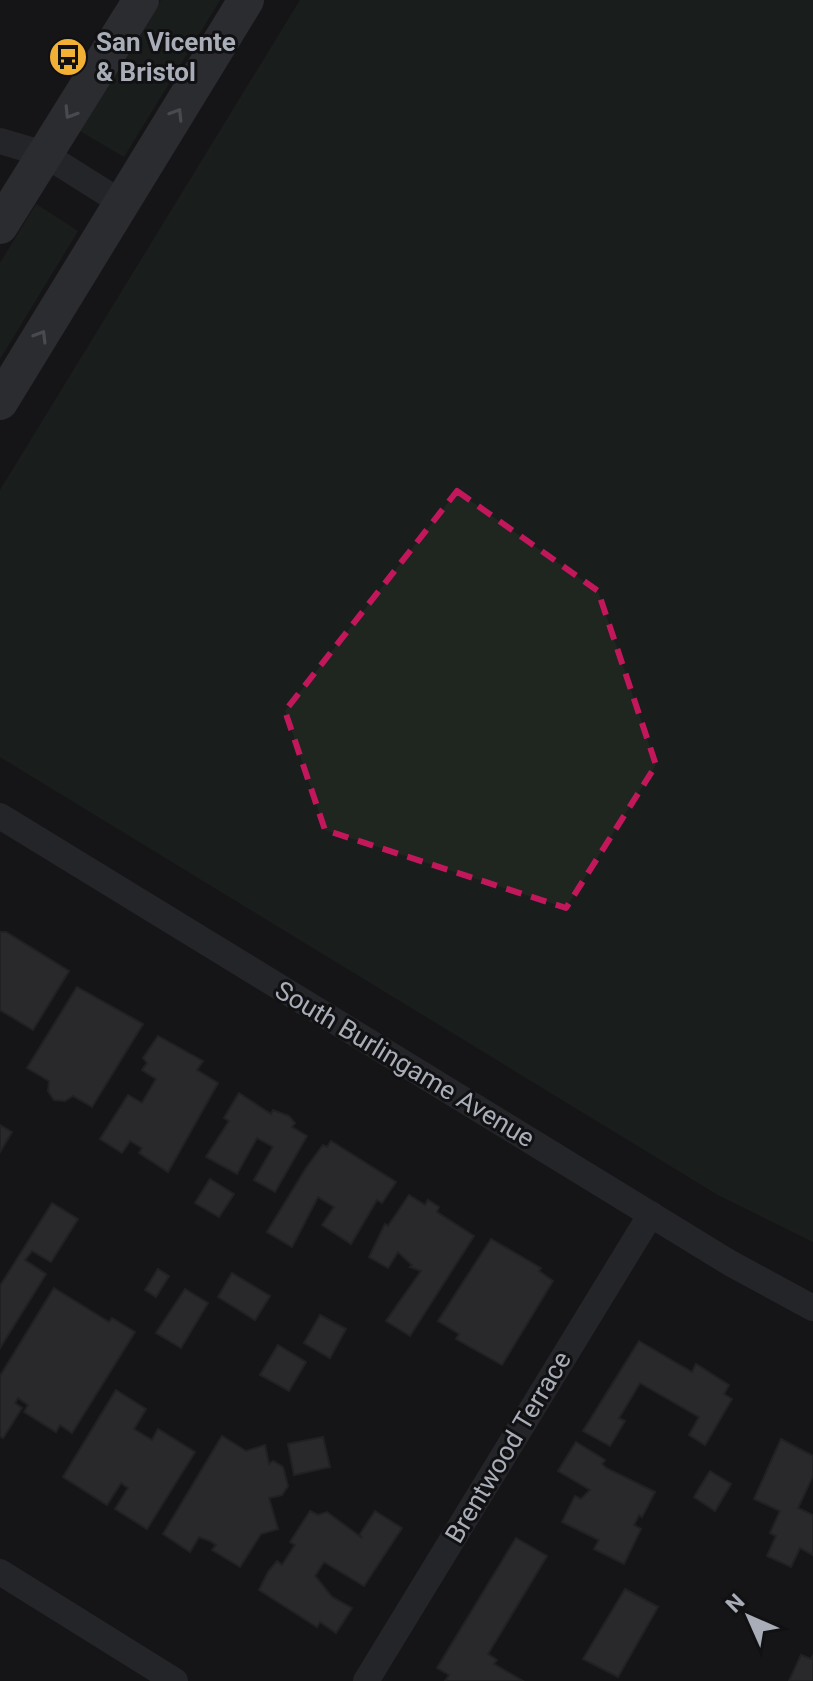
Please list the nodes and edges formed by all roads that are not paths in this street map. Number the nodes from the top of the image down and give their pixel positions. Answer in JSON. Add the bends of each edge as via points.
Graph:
{"nodes":[{"id":1,"x":141,"y":0,"type":"edge"},
{"id":2,"x":246,"y":0,"type":"edge"},
{"id":3,"x":0,"y":141,"type":"edge"},
{"id":4,"x":44,"y":154,"type":"junction"},
{"id":5,"x":122,"y":203,"type":"junction"},
{"id":6,"x":0,"y":226,"type":"edge"},
{"id":7,"x":0,"y":402,"type":"edge"},
{"id":8,"x":0,"y":816,"type":"edge"},
{"id":9,"x":651,"y":1214,"type":"junction"},
{"id":10,"x":813,"y":1308,"type":"edge"},
{"id":11,"x":0,"y":1572,"type":"edge"},
{"id":12,"x":175,"y":1681,"type":"edge"},
{"id":13,"x":366,"y":1681,"type":"edge"}],
"edges":[{"from":1,"to":4,"type":"main road","one_way":true},
{"from":5,"to":2,"type":"main road","one_way":true},
{"from":3,"to":4,"type":"street"},
{"from":4,"to":5,"type":"street"},
{"from":4,"to":6,"type":"main road"},
{"from":7,"to":5,"type":"main road","one_way":true},
{"from":8,"to":9,"type":"street","name":"South Burlingame Avenue"},
{"from":9,"to":10,"type":"street","name":"South Burlingame Avenue"},
{"from":9,"to":13,"type":"street","name":"Brentwood Terrace"},
{"from":11,"to":12,"type":"street"}]}
